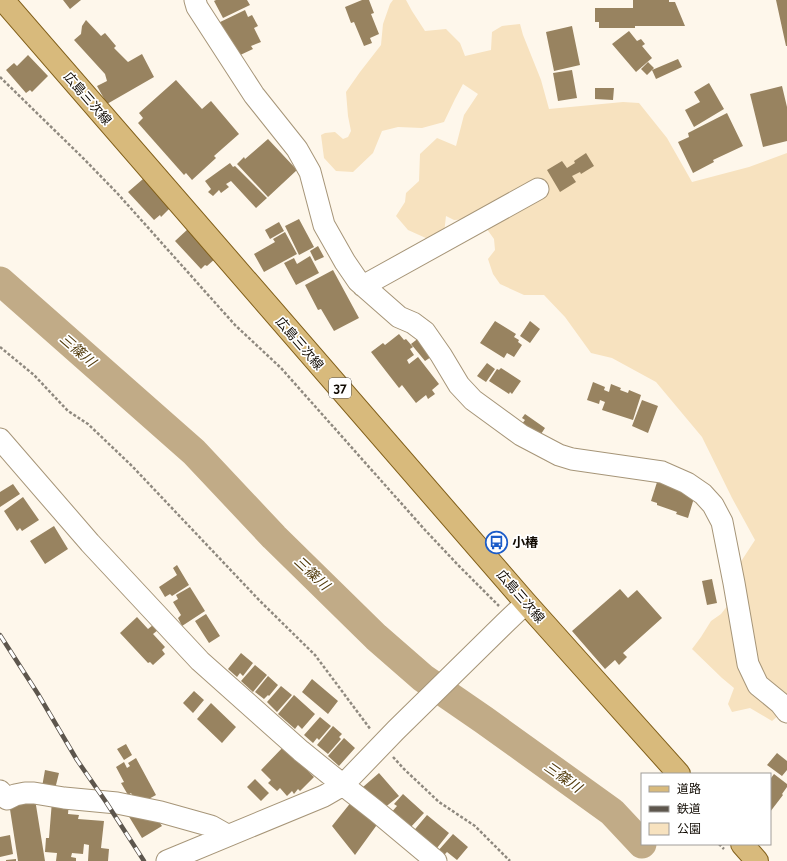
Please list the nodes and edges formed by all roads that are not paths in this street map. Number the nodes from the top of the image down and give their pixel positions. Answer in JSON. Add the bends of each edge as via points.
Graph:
{"nodes":[{"id":1,"x":2,"y":0,"type":"edge"},
{"id":2,"x":200,"y":2,"type":"edge"},
{"id":3,"x":538,"y":189,"type":"dead end"},
{"id":4,"x":363,"y":286,"type":"junction"},
{"id":5,"x":0,"y":439,"type":"edge"},
{"id":6,"x":526,"y":603,"type":"junction"},
{"id":7,"x":787,"y":712,"type":"edge"},
{"id":8,"x":678,"y":773,"type":"edge"},
{"id":9,"x":342,"y":785,"type":"junction"},
{"id":10,"x":2,"y":799,"type":"edge"},
{"id":11,"x":227,"y":835,"type":"junction"},
{"id":12,"x":743,"y":845,"type":"edge"},
{"id":13,"x":194,"y":856,"type":"edge"},
{"id":14,"x":167,"y":861,"type":"edge"},
{"id":15,"x":436,"y":861,"type":"edge"},
{"id":16,"x":757,"y":861,"type":"edge"}],
"edges":[{"from":1,"to":6,"type":"main road","name":"広島三次線","number":"37"},
{"from":2,"to":4,"type":"street","via":[[254,95],[304,160],[310,172],[324,225],[345,262]]},
{"from":3,"to":4,"type":"street"},
{"from":4,"to":7,"type":"street","via":[[398,317],[425,332],[459,385],[473,400],[521,435],[572,459],[662,472],[687,483],[703,494],[713,505],[722,522],[748,664],[758,685]]},
{"from":5,"to":9,"type":"street","via":[[90,543],[200,661]]},
{"from":6,"to":8,"type":"main road","name":"広島三次線","number":"37"},
{"from":6,"to":9,"type":"street"},
{"from":9,"to":11,"type":"street","via":[[324,796]]},
{"from":9,"to":15,"type":"street"},
{"from":10,"to":11,"type":"street","via":[[34,793],[117,802],[211,826]]},
{"from":11,"to":13,"type":"street"},
{"from":12,"to":16,"type":"main road"},
{"from":13,"to":14,"type":"street"}]}
